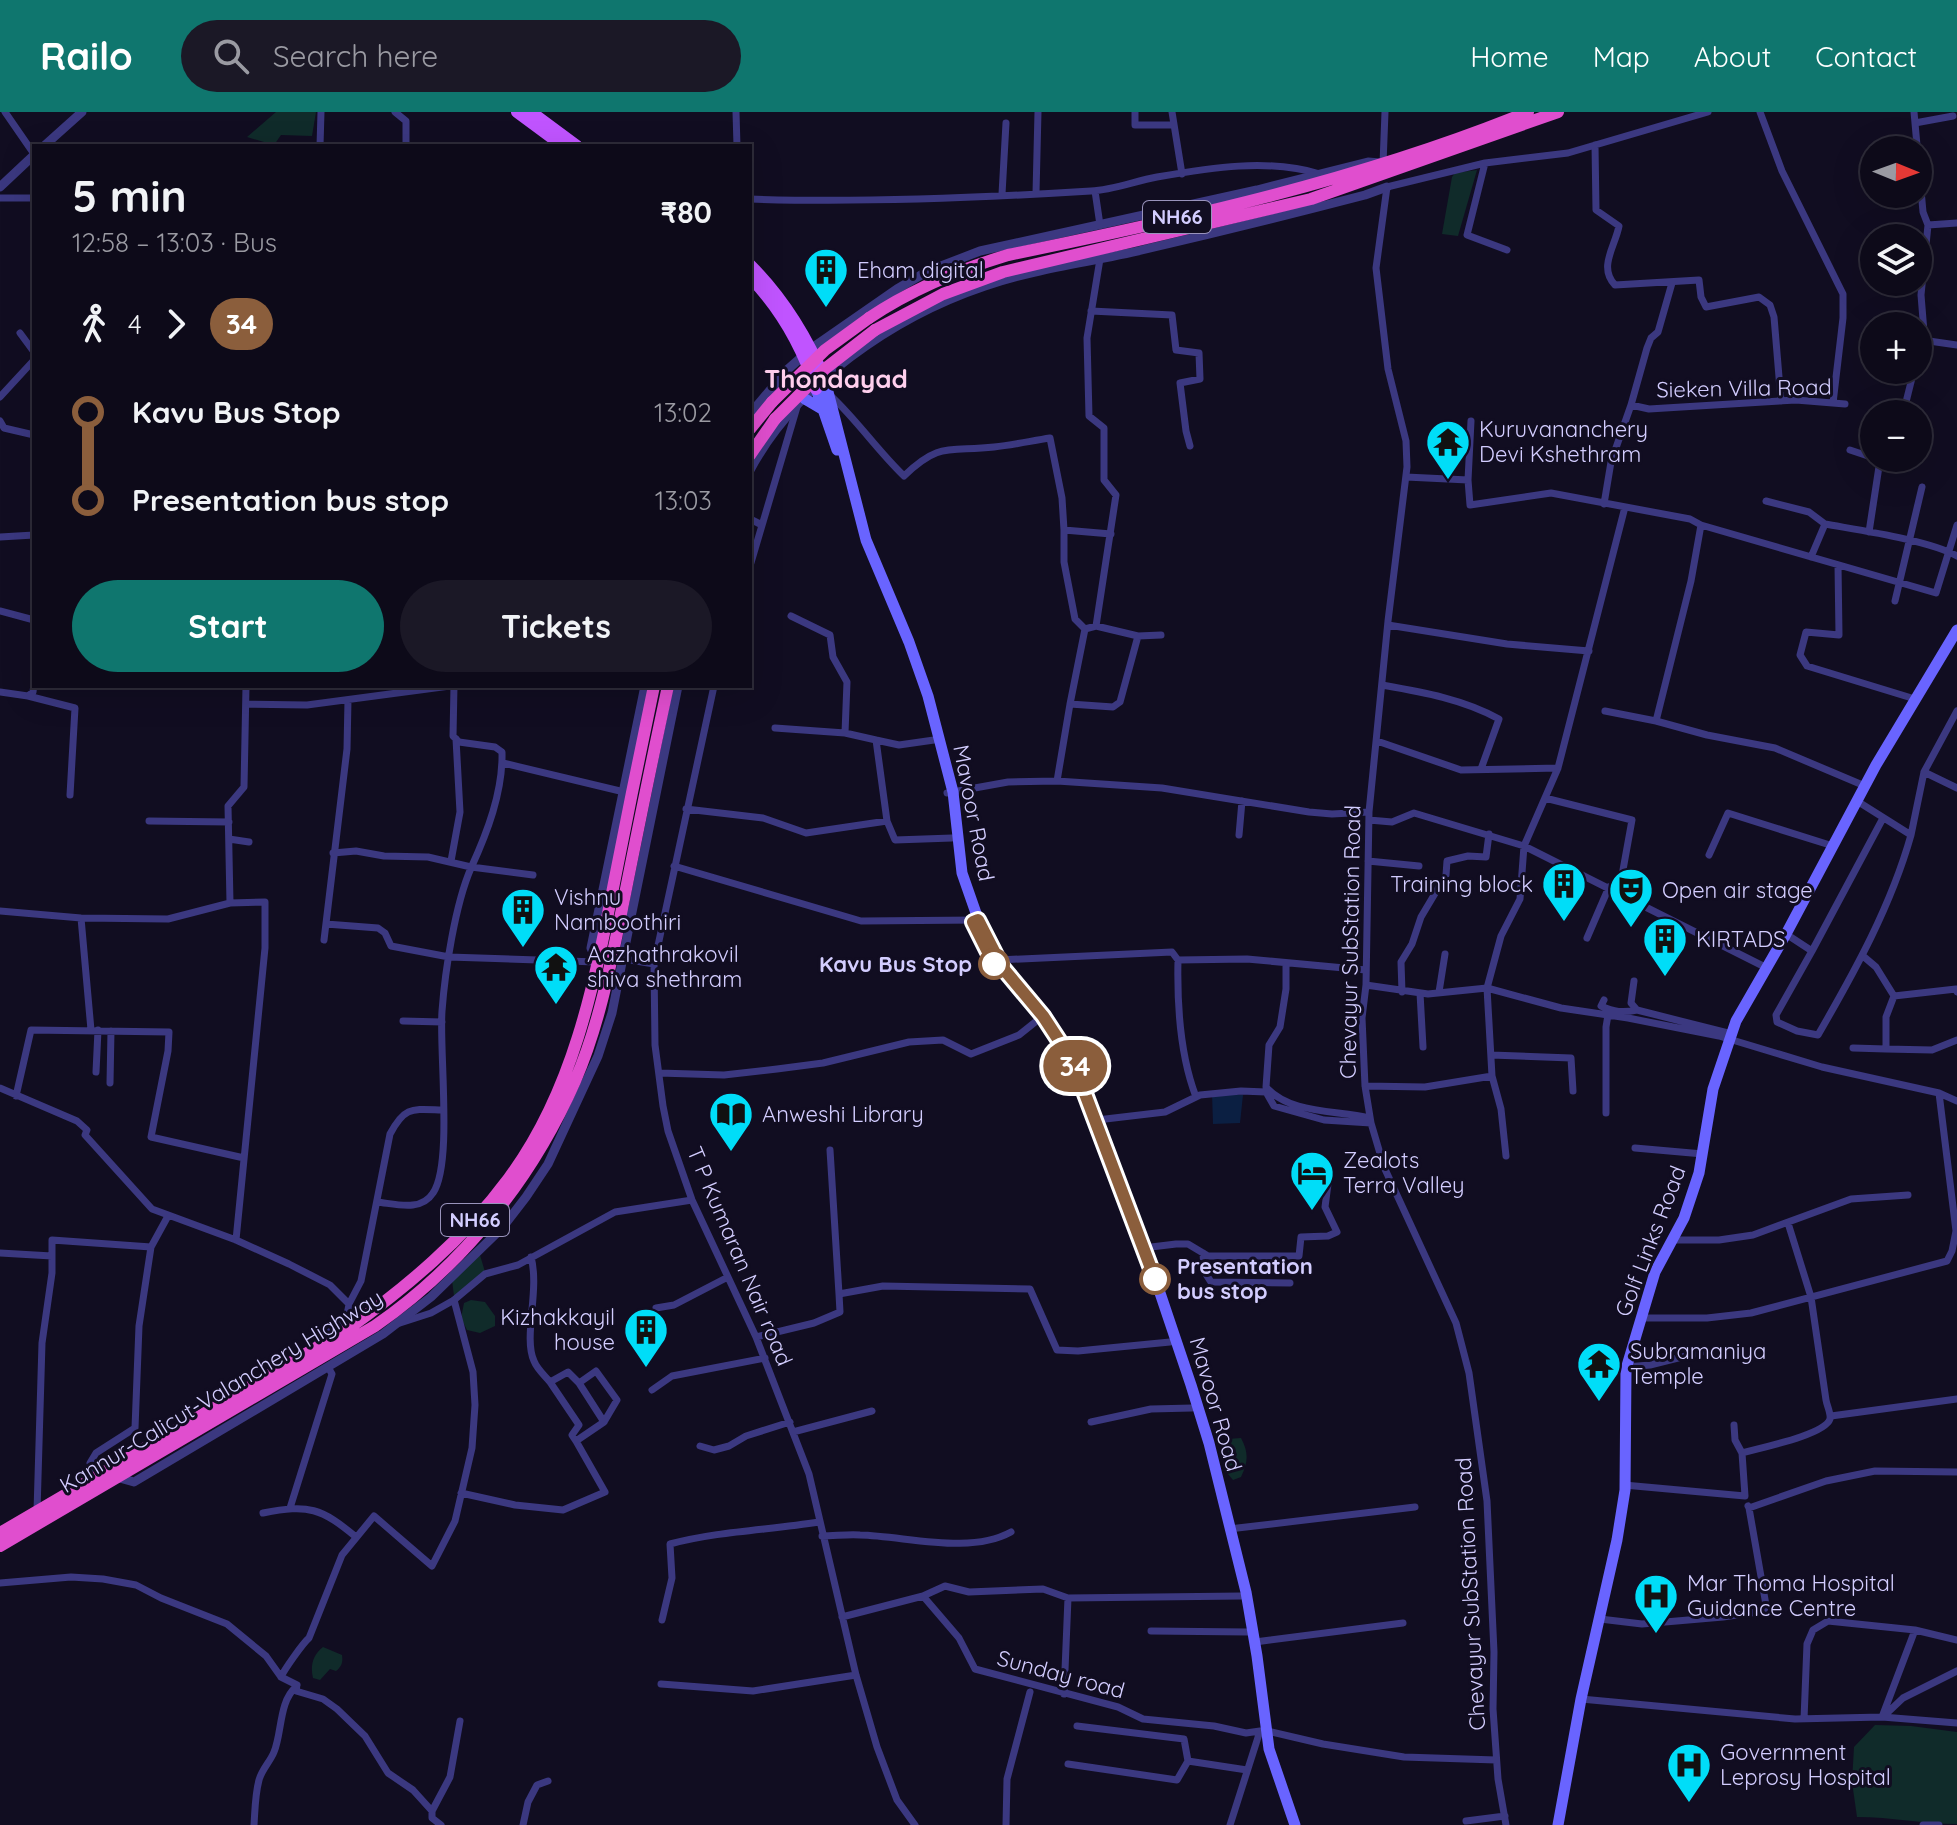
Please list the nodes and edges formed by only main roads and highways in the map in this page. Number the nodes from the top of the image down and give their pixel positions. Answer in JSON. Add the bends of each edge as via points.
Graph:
{"nodes":[{"id":1,"x":517,"y":112,"type":"edge"},
{"id":2,"x":531,"y":112,"type":"edge"},
{"id":3,"x":1528,"y":112,"type":"edge"},
{"id":4,"x":1558,"y":112,"type":"edge"},
{"id":5,"x":560,"y":144,"type":"edge"},
{"id":6,"x":574,"y":144,"type":"edge"},
{"id":7,"x":1185,"y":210,"type":"junction"},
{"id":8,"x":1190,"y":234,"type":"junction"},
{"id":9,"x":752,"y":267,"type":"edge"},
{"id":10,"x":752,"y":279,"type":"edge"},
{"id":11,"x":872,"y":324,"type":"junction"},
{"id":12,"x":808,"y":351,"type":"junction"},
{"id":13,"x":823,"y":387,"type":"junction"},
{"id":14,"x":801,"y":402,"type":"road end"},
{"id":15,"x":823,"y":410,"type":"junction"},
{"id":16,"x":752,"y":427,"type":"edge"},
{"id":17,"x":752,"y":452,"type":"edge"},
{"id":18,"x":1957,"y":630,"type":"edge"},
{"id":19,"x":654,"y":688,"type":"edge"},
{"id":20,"x":668,"y":688,"type":"edge"},
{"id":21,"x":950,"y":792,"type":"junction"},
{"id":22,"x":976,"y":921,"type":"junction"},
{"id":23,"x":0,"y":1533,"type":"edge"},
{"id":24,"x":0,"y":1546,"type":"edge"},
{"id":25,"x":1252,"y":1637,"type":"junction"},
{"id":26,"x":1292,"y":1825,"type":"edge"},
{"id":27,"x":1558,"y":1825,"type":"edge"}],
"edges":[{"from":1,"to":5,"type":"main road"},
{"from":2,"to":6,"type":"main road"},
{"from":3,"to":7,"type":"highway","number":"NH66","via":[[1284,193]]},
{"from":4,"to":8,"type":"highway","number":"NH66","via":[[1311,199]]},
{"from":7,"to":8,"type":"highway"},
{"from":7,"to":11,"type":"highway","number":"NH66","via":[[980,263],[915,290]]},
{"from":8,"to":11,"type":"highway","number":"NH66","via":[[1003,272]]},
{"from":9,"to":12,"type":"main road","name":"Mavoor Road","via":[[781,300]]},
{"from":10,"to":12,"type":"main road","name":"Mavoor Road"},
{"from":11,"to":16,"type":"highway","number":"NH66","bridge":true,"via":[[825,350]]},
{"from":11,"to":17,"type":"highway","number":"NH66","bridge":true,"via":[[775,419]]},
{"from":12,"to":13,"type":"main road","name":"Mavoor Road"},
{"from":13,"to":15,"type":"main road","name":"Mavoor Road"},
{"from":13,"to":21,"type":"main road","name":"Mavoor Road","via":[[840,431],[859,519],[928,696]]},
{"from":14,"to":15,"type":"main road"},
{"from":15,"to":21,"type":"main road","name":"Mavoor Road","via":[[860,540],[903,643]]},
{"from":18,"to":27,"type":"main road","name":"Golf Links Road","via":[[1736,1021],[1713,1089],[1699,1173],[1684,1218],[1655,1272],[1626,1367],[1624,1485],[1617,1540]]},
{"from":19,"to":23,"type":"highway","name":"Kannur-Calicut-Valanchery Highway","number":"NH66","via":[[582,1030],[544,1120],[510,1177],[438,1259],[392,1298]]},
{"from":20,"to":24,"type":"highway","name":"Kannur-Calicut-Valanchery Highway","number":"NH66","via":[[601,1009],[575,1081],[530,1166],[473,1240],[408,1303],[375,1326]]},
{"from":21,"to":22,"type":"main road","name":"Mavoor Road","via":[[962,873]]},
{"from":21,"to":22,"type":"main road","name":"Mavoor Road","via":[[957,872]]},
{"from":22,"to":25,"type":"main road","name":"Mavoor Road","via":[[998,970],[1060,1048],[1075,1079],[1154,1288],[1192,1408]]},
{"from":22,"to":25,"type":"main road","name":"Mavoor Road","via":[[998,960],[1065,1046],[1097,1120],[1198,1406],[1246,1592]]},
{"from":25,"to":26,"type":"main road","name":"Mavoor Road","via":[[1263,1731]]}]}
